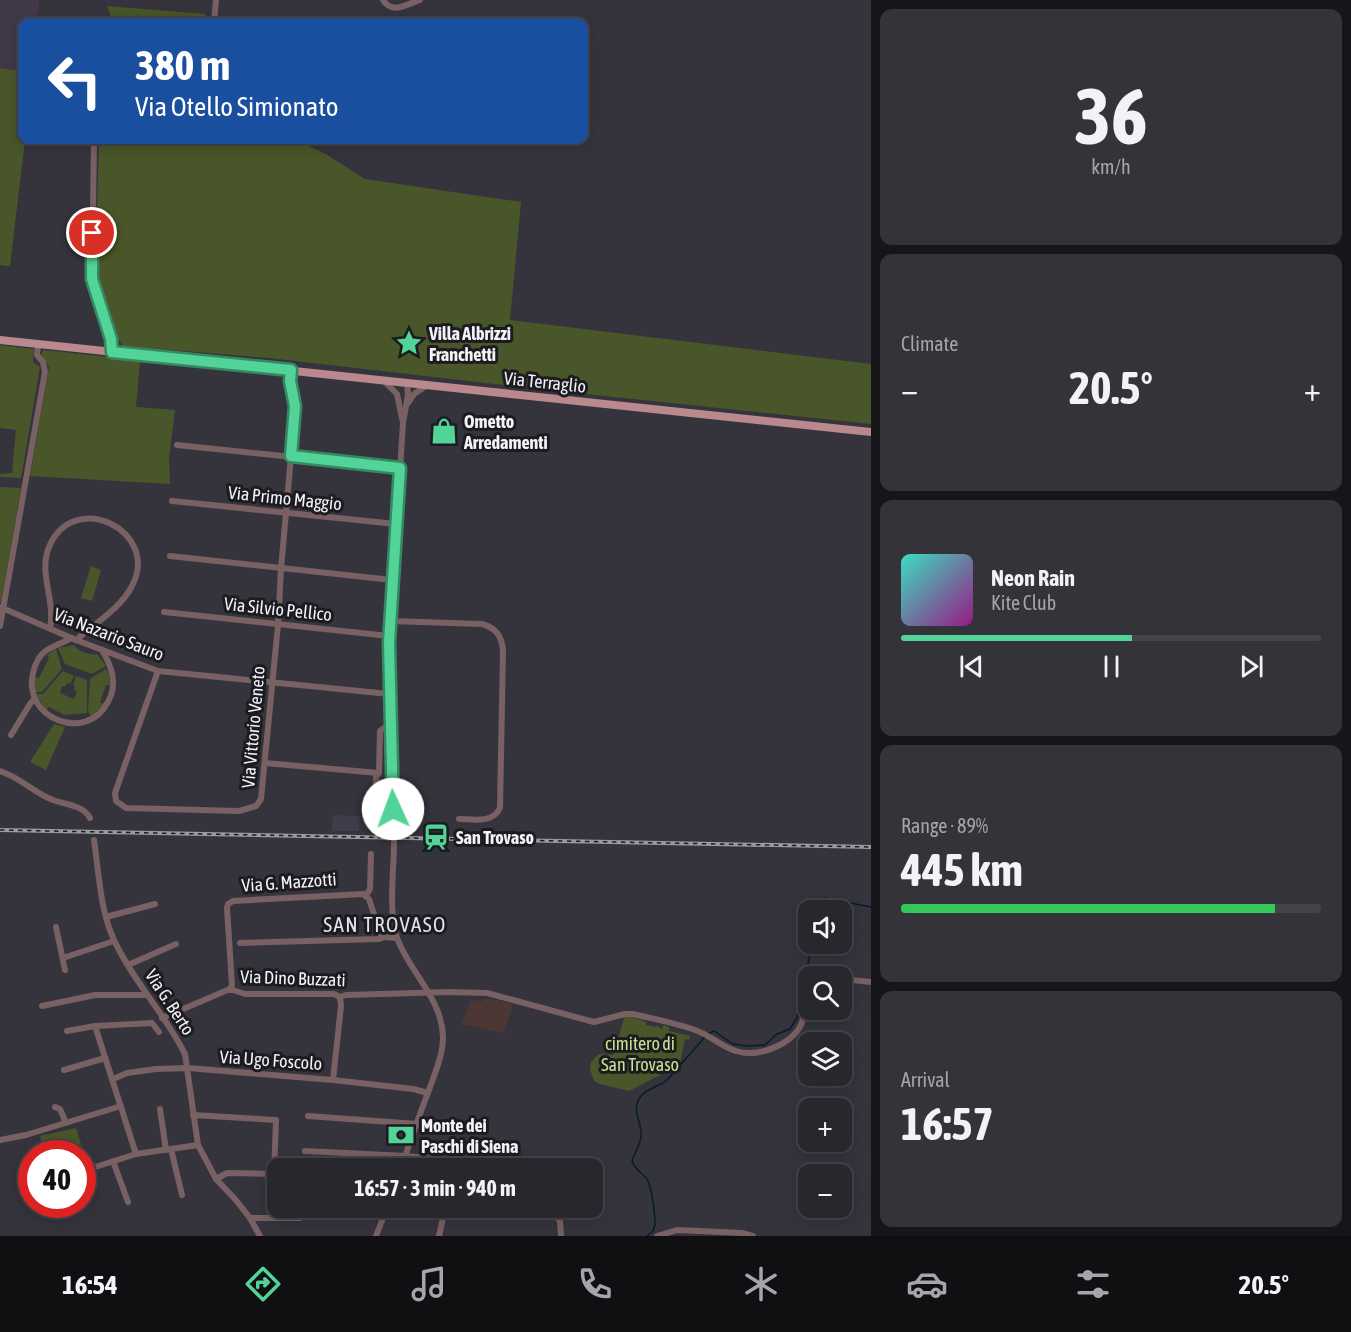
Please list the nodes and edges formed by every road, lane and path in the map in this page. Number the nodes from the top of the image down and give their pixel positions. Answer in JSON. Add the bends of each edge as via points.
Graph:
{"nodes":[{"id":1,"x":216,"y":0,"type":"edge"},
{"id":2,"x":383,"y":0,"type":"edge"},
{"id":3,"x":420,"y":0,"type":"edge"},
{"id":4,"x":214,"y":18,"type":"edge"},
{"id":5,"x":94,"y":144,"type":"edge"},
{"id":6,"x":0,"y":340,"type":"edge"},
{"id":7,"x":38,"y":344,"type":"junction"},
{"id":8,"x":112,"y":352,"type":"junction"},
{"id":9,"x":291,"y":370,"type":"junction"},
{"id":10,"x":384,"y":380,"type":"junction"},
{"id":11,"x":407,"y":383,"type":"junction"},
{"id":12,"x":427,"y":385,"type":"junction"},
{"id":13,"x":400,"y":401,"type":"junction"},
{"id":14,"x":406,"y":406,"type":"junction"},
{"id":15,"x":403,"y":423,"type":"junction"},
{"id":16,"x":871,"y":432,"type":"edge"},
{"id":17,"x":177,"y":445,"type":"dead end"},
{"id":18,"x":291,"y":456,"type":"junction"},
{"id":19,"x":400,"y":468,"type":"junction"},
{"id":20,"x":172,"y":501,"type":"dead end"},
{"id":21,"x":287,"y":513,"type":"junction"},
{"id":22,"x":396,"y":524,"type":"junction"},
{"id":23,"x":170,"y":556,"type":"dead end"},
{"id":24,"x":281,"y":569,"type":"junction"},
{"id":25,"x":392,"y":580,"type":"junction"},
{"id":26,"x":2,"y":608,"type":"edge"},
{"id":27,"x":164,"y":612,"type":"dead end"},
{"id":28,"x":390,"y":621,"type":"junction"},
{"id":29,"x":278,"y":625,"type":"junction"},
{"id":30,"x":0,"y":626,"type":"edge"},
{"id":31,"x":50,"y":628,"type":"junction"},
{"id":32,"x":389,"y":636,"type":"junction"},
{"id":33,"x":74,"y":639,"type":"junction"},
{"id":34,"x":102,"y":650,"type":"junction"},
{"id":35,"x":158,"y":671,"type":"junction"},
{"id":36,"x":272,"y":683,"type":"junction"},
{"id":37,"x":389,"y":694,"type":"junction"},
{"id":38,"x":34,"y":699,"type":"junction"},
{"id":39,"x":390,"y":724,"type":"junction"},
{"id":40,"x":11,"y":735,"type":"dead end"},
{"id":41,"x":265,"y":763,"type":"junction"},
{"id":42,"x":0,"y":771,"type":"edge"},
{"id":43,"x":379,"y":773,"type":"junction"},
{"id":44,"x":90,"y":818,"type":"dead end"},
{"id":45,"x":375,"y":819,"type":"dead end"},
{"id":46,"x":459,"y":819,"type":"dead end"},
{"id":47,"x":394,"y":830,"type":"tunnel mouth"},
{"id":48,"x":94,"y":840,"type":"dead end"},
{"id":49,"x":394,"y":842,"type":"tunnel mouth"},
{"id":50,"x":371,"y":854,"type":"dead end"},
{"id":51,"x":366,"y":895,"type":"junction"},
{"id":52,"x":155,"y":904,"type":"dead end"},
{"id":53,"x":106,"y":917,"type":"junction"},
{"id":54,"x":56,"y":927,"type":"dead end"},
{"id":55,"x":382,"y":937,"type":"junction"},
{"id":56,"x":398,"y":938,"type":"junction"},
{"id":57,"x":114,"y":941,"type":"junction"},
{"id":58,"x":240,"y":943,"type":"dead end"},
{"id":59,"x":176,"y":944,"type":"dead end"},
{"id":60,"x":63,"y":958,"type":"junction"},
{"id":61,"x":128,"y":966,"type":"junction"},
{"id":62,"x":65,"y":970,"type":"dead end"},
{"id":63,"x":852,"y":980,"type":"edge"},
{"id":64,"x":871,"y":982,"type":"edge"},
{"id":65,"x":230,"y":989,"type":"junction"},
{"id":66,"x":430,"y":993,"type":"junction"},
{"id":67,"x":146,"y":995,"type":"junction"},
{"id":68,"x":340,"y":997,"type":"junction"},
{"id":69,"x":42,"y":1006,"type":"dead end"},
{"id":70,"x":162,"y":1018,"type":"junction"},
{"id":71,"x":802,"y":1020,"type":"edge"},
{"id":72,"x":94,"y":1026,"type":"junction"},
{"id":73,"x":67,"y":1031,"type":"dead end"},
{"id":74,"x":159,"y":1032,"type":"dead end"},
{"id":75,"x":105,"y":1058,"type":"junction"},
{"id":76,"x":188,"y":1068,"type":"junction"},
{"id":77,"x":64,"y":1070,"type":"dead end"},
{"id":78,"x":113,"y":1079,"type":"junction"},
{"id":79,"x":333,"y":1080,"type":"junction"},
{"id":80,"x":428,"y":1093,"type":"junction"},
{"id":81,"x":121,"y":1106,"type":"junction"},
{"id":82,"x":55,"y":1107,"type":"dead end"},
{"id":83,"x":160,"y":1109,"type":"dead end"},
{"id":84,"x":193,"y":1115,"type":"junction"},
{"id":85,"x":308,"y":1116,"type":"dead end"},
{"id":86,"x":66,"y":1123,"type":"junction"},
{"id":87,"x":417,"y":1124,"type":"junction"},
{"id":88,"x":0,"y":1140,"type":"edge"},
{"id":89,"x":198,"y":1145,"type":"junction"},
{"id":90,"x":168,"y":1149,"type":"junction"},
{"id":91,"x":305,"y":1151,"type":"dead end"},
{"id":92,"x":136,"y":1154,"type":"junction"},
{"id":93,"x":406,"y":1156,"type":"junction"},
{"id":94,"x":428,"y":1158,"type":"edge"},
{"id":95,"x":113,"y":1161,"type":"junction"},
{"id":96,"x":96,"y":1167,"type":"edge"},
{"id":97,"x":216,"y":1179,"type":"junction"},
{"id":98,"x":182,"y":1195,"type":"dead end"},
{"id":99,"x":128,"y":1202,"type":"dead end"},
{"id":100,"x":250,"y":1218,"type":"junction"},
{"id":101,"x":267,"y":1218,"type":"edge"},
{"id":102,"x":383,"y":1218,"type":"edge"},
{"id":103,"x":260,"y":1236,"type":"edge"},
{"id":104,"x":376,"y":1236,"type":"edge"},
{"id":105,"x":438,"y":1236,"type":"edge"},
{"id":106,"x":561,"y":1236,"type":"edge"},
{"id":107,"x":657,"y":1236,"type":"edge"},
{"id":108,"x":753,"y":1236,"type":"edge"}],
"edges":[{"from":1,"to":4,"type":"street"},
{"from":2,"to":3,"type":"street","via":[[394,8]]},
{"from":5,"to":8,"type":"street","via":[[92,279]]},
{"from":6,"to":7,"type":"main road","name":"Via Terraglio"},
{"from":7,"to":8,"type":"main road","name":"Via Terraglio"},
{"from":7,"to":26,"type":"street","via":[[37,355],[44,362],[45,372]]},
{"from":8,"to":9,"type":"main road","name":"Via Terraglio"},
{"from":9,"to":10,"type":"main road","name":"Via Terraglio"},
{"from":9,"to":18,"type":"street","name":"Via Vittorio Veneto","via":[[295,406]]},
{"from":10,"to":11,"type":"main road","name":"Via Terraglio"},
{"from":10,"to":13,"type":"street"},
{"from":11,"to":12,"type":"main road","name":"Via Terraglio"},
{"from":11,"to":13,"type":"street"},
{"from":11,"to":14,"type":"street"},
{"from":12,"to":14,"type":"street"},
{"from":12,"to":16,"type":"main road","name":"Via Terraglio"},
{"from":13,"to":15,"type":"street"},
{"from":14,"to":15,"type":"street"},
{"from":15,"to":19,"type":"street"},
{"from":17,"to":18,"type":"street"},
{"from":18,"to":19,"type":"street"},
{"from":18,"to":21,"type":"street","name":"Via Vittorio Veneto"},
{"from":19,"to":22,"type":"street"},
{"from":20,"to":21,"type":"street","name":"Via Primo Maggio"},
{"from":21,"to":22,"type":"street","name":"Via Primo Maggio"},
{"from":21,"to":24,"type":"street","name":"Via Vittorio Veneto"},
{"from":22,"to":25,"type":"street"},
{"from":23,"to":24,"type":"street"},
{"from":24,"to":25,"type":"street"},
{"from":24,"to":29,"type":"street","name":"Via Vittorio Veneto"},
{"from":25,"to":28,"type":"street"},
{"from":26,"to":30,"type":"street"},
{"from":26,"to":31,"type":"street","name":"Via Nazario Sauro"},
{"from":27,"to":29,"type":"street","name":"Via Silvio Pellico"},
{"from":28,"to":32,"type":"street"},
{"from":28,"to":46,"type":"street","via":[[482,624],[500,637],[500,808],[488,819]]},
{"from":29,"to":32,"type":"street","name":"Via Silvio Pellico"},
{"from":29,"to":36,"type":"street","name":"Via Vittorio Veneto"},
{"from":31,"to":33,"type":"street","name":"Via Nazario Sauro"},
{"from":31,"to":33,"type":"street","via":[[45,561],[51,544],[70,524],[87,519],[106,521],[121,530],[132,544],[136,558],[134,580],[115,606]]},
{"from":32,"to":37,"type":"street"},
{"from":33,"to":34,"type":"street","name":"Via Nazario Sauro"},
{"from":33,"to":38,"type":"street","via":[[46,650],[40,657],[32,677]]},
{"from":34,"to":35,"type":"street","name":"Via Nazario Sauro"},
{"from":34,"to":38,"type":"street","via":[[114,688],[98,715],[84,723],[61,723],[44,712]]},
{"from":35,"to":36,"type":"street","name":"Via Nazario Sauro"},
{"from":35,"to":41,"type":"street","name":"Via Vittorio Veneto","via":[[115,793],[119,805],[248,810],[261,799]]},
{"from":36,"to":37,"type":"street","name":"Via Nazario Sauro"},
{"from":36,"to":41,"type":"street","name":"Via Vittorio Veneto"},
{"from":37,"to":39,"type":"street"},
{"from":38,"to":40,"type":"street"},
{"from":39,"to":43,"type":"street","via":[[380,731]]},
{"from":39,"to":47,"type":"street"},
{"from":41,"to":43,"type":"street"},
{"from":42,"to":44,"type":"street","via":[[17,777],[52,800],[85,812]]},
{"from":43,"to":45,"type":"street"},
{"from":48,"to":53,"type":"street","name":"Via G. Berto"},
{"from":49,"to":56,"type":"street","via":[[393,912]]},
{"from":50,"to":51,"type":"street","via":[[370,889]]},
{"from":51,"to":55,"type":"street"},
{"from":51,"to":65,"type":"street","name":"Via G. Mazzotti","via":[[228,904]]},
{"from":52,"to":53,"type":"street"},
{"from":53,"to":57,"type":"street","name":"Via G. Berto"},
{"from":54,"to":60,"type":"street"},
{"from":55,"to":56,"type":"street"},
{"from":55,"to":58,"type":"street"},
{"from":56,"to":66,"type":"street"},
{"from":57,"to":60,"type":"street"},
{"from":57,"to":61,"type":"street","name":"Via G. Berto"},
{"from":59,"to":61,"type":"street","name":"Via G. Berto"},
{"from":60,"to":62,"type":"street"},
{"from":61,"to":67,"type":"street","name":"Via G. Berto"},
{"from":63,"to":64,"type":"street"},
{"from":65,"to":68,"type":"street","name":"Via Dino Buzzati","via":[[245,994]]},
{"from":65,"to":70,"type":"street","name":"Via Dino Buzzati"},
{"from":66,"to":68,"type":"street","name":"Via Dino Buzzati"},
{"from":66,"to":71,"type":"street","name":"Via Dino Buzzati","via":[[487,993],[594,1022],[629,1014],[685,1026],[743,1053],[775,1047],[797,1030]]},
{"from":66,"to":80,"type":"street","via":[[440,1017],[443,1041]]},
{"from":67,"to":69,"type":"street","via":[[95,995]]},
{"from":67,"to":70,"type":"street","name":"Via G. Berto"},
{"from":68,"to":79,"type":"street"},
{"from":70,"to":76,"type":"street","name":"Via G. Berto","via":[[185,1054]]},
{"from":72,"to":73,"type":"street"},
{"from":72,"to":74,"type":"street","via":[[152,1023]]},
{"from":72,"to":75,"type":"street"},
{"from":75,"to":77,"type":"street"},
{"from":75,"to":78,"type":"street"},
{"from":76,"to":78,"type":"street","name":"Via Ugo Foscolo","via":[[127,1073]]},
{"from":76,"to":79,"type":"street","name":"Via Ugo Foscolo"},
{"from":76,"to":84,"type":"street","name":"Via G. Berto"},
{"from":78,"to":81,"type":"street"},
{"from":79,"to":80,"type":"street","name":"Via Ugo Foscolo"},
{"from":80,"to":87,"type":"street"},
{"from":81,"to":86,"type":"street"},
{"from":81,"to":92,"type":"street"},
{"from":82,"to":86,"type":"street"},
{"from":83,"to":90,"type":"street"},
{"from":84,"to":89,"type":"street","name":"Via G. Berto"},
{"from":84,"to":97,"type":"street","via":[[276,1120],[274,1174],[227,1173]]},
{"from":85,"to":87,"type":"street"},
{"from":86,"to":88,"type":"street"},
{"from":87,"to":93,"type":"street"},
{"from":89,"to":90,"type":"street"},
{"from":89,"to":97,"type":"street","name":"Via G. Berto"},
{"from":90,"to":92,"type":"street"},
{"from":90,"to":98,"type":"street"},
{"from":91,"to":93,"type":"street"},
{"from":92,"to":95,"type":"street"},
{"from":93,"to":94,"type":"street"},
{"from":95,"to":96,"type":"street"},
{"from":95,"to":99,"type":"street"},
{"from":97,"to":100,"type":"street","name":"Via G. Berto"},
{"from":100,"to":101,"type":"street"},
{"from":100,"to":103,"type":"street","name":"Via G. Berto"},
{"from":102,"to":104,"type":"street"},
{"from":105,"to":106,"type":"street","via":[[448,1212],[554,1214],[560,1221]]},
{"from":107,"to":108,"type":"street","via":[[677,1230]]}]}
